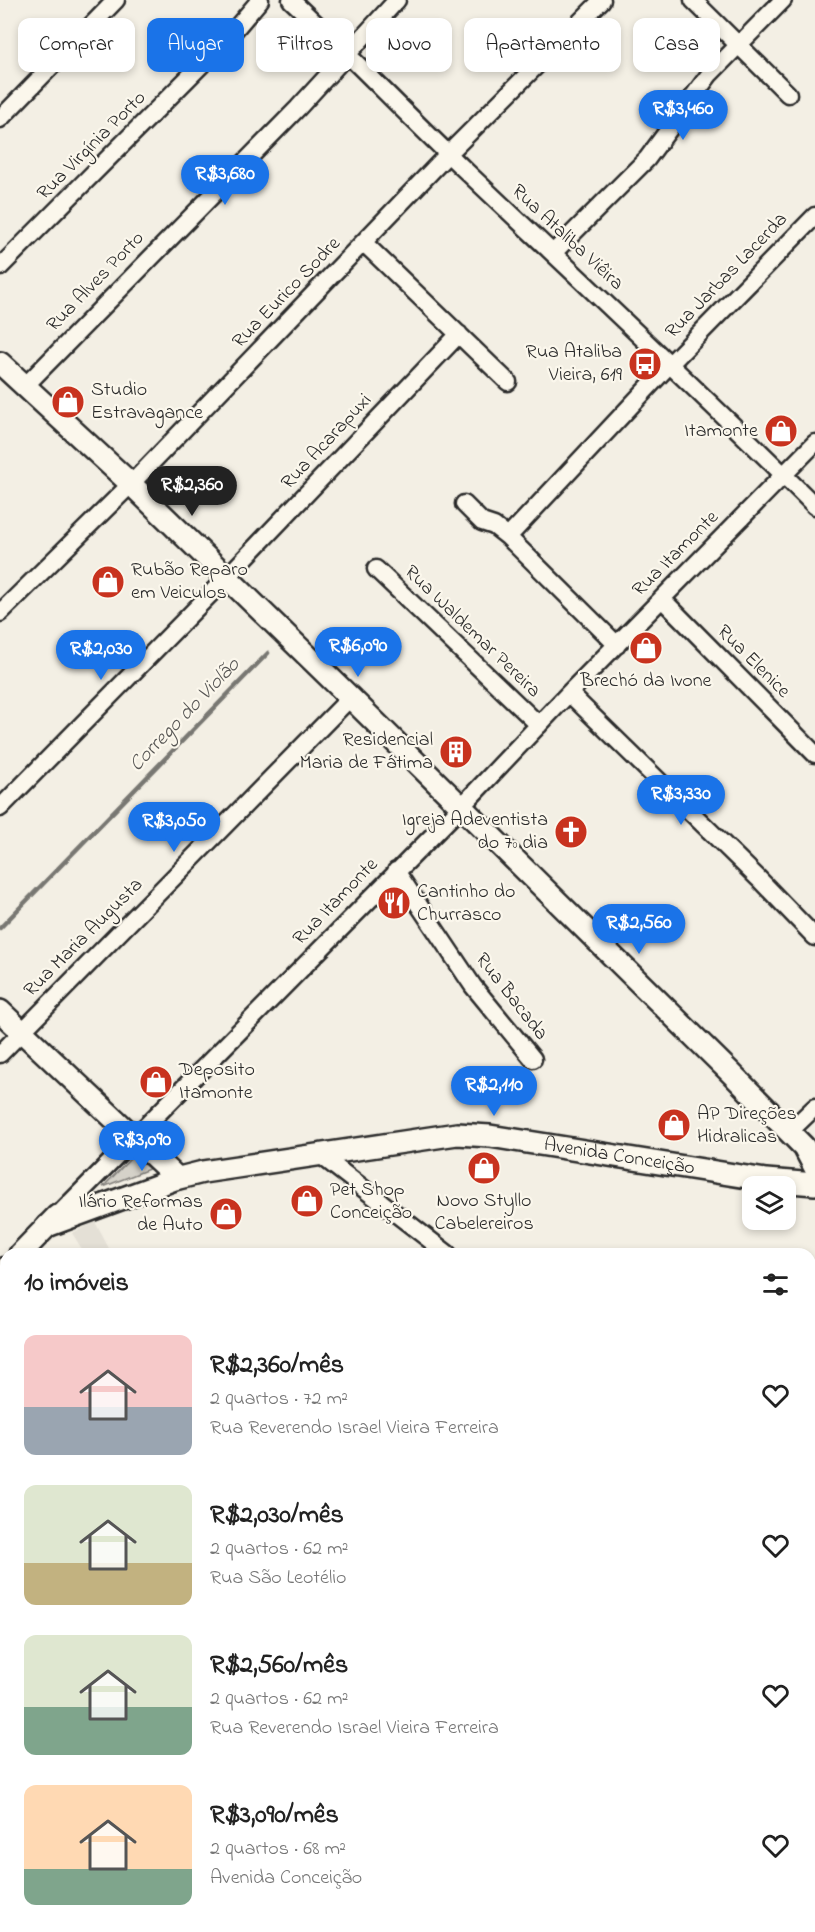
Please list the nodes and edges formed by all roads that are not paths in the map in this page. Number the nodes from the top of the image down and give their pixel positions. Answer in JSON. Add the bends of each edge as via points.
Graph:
{"nodes":[{"id":1,"x":116,"y":0,"type":"edge"},
{"id":2,"x":260,"y":0,"type":"edge"},
{"id":3,"x":291,"y":0,"type":"edge"},
{"id":4,"x":397,"y":0,"type":"edge"},
{"id":5,"x":602,"y":0,"type":"edge"},
{"id":6,"x":693,"y":0,"type":"edge"},
{"id":7,"x":783,"y":0,"type":"edge"},
{"id":8,"x":310,"y":18,"type":"edge"},
{"id":9,"x":739,"y":45,"type":"junction"},
{"id":10,"x":354,"y":47,"type":"edge"},
{"id":11,"x":354,"y":59,"type":"edge"},
{"id":12,"x":331,"y":72,"type":"edge"},
{"id":13,"x":788,"y":94,"type":"dead end"},
{"id":14,"x":0,"y":119,"type":"edge"},
{"id":15,"x":448,"y":154,"type":"junction"},
{"id":16,"x":815,"y":216,"type":"edge"},
{"id":17,"x":364,"y":243,"type":"junction"},
{"id":18,"x":553,"y":253,"type":"junction"},
{"id":19,"x":0,"y":267,"type":"edge"},
{"id":20,"x":459,"y":334,"type":"junction"},
{"id":21,"x":0,"y":363,"type":"edge"},
{"id":22,"x":669,"y":365,"type":"junction"},
{"id":23,"x":508,"y":382,"type":"dead end"},
{"id":24,"x":25,"y":386,"type":"junction"},
{"id":25,"x":815,"y":443,"type":"edge"},
{"id":26,"x":784,"y":475,"type":"junction"},
{"id":27,"x":131,"y":484,"type":"junction"},
{"id":28,"x":465,"y":504,"type":"dead end"},
{"id":29,"x":815,"y":506,"type":"edge"},
{"id":30,"x":508,"y":537,"type":"junction"},
{"id":31,"x":376,"y":569,"type":"dead end"},
{"id":32,"x":226,"y":578,"type":"junction"},
{"id":33,"x":662,"y":599,"type":"junction"},
{"id":34,"x":0,"y":613,"type":"edge"},
{"id":35,"x":617,"y":645,"type":"junction"},
{"id":36,"x":569,"y":693,"type":"junction"},
{"id":37,"x":350,"y":698,"type":"junction"},
{"id":38,"x":539,"y":725,"type":"junction"},
{"id":39,"x":815,"y":754,"type":"edge"},
{"id":40,"x":460,"y":807,"type":"junction"},
{"id":41,"x":0,"y":808,"type":"edge"},
{"id":42,"x":396,"y":871,"type":"junction"},
{"id":43,"x":815,"y":937,"type":"edge"},
{"id":44,"x":0,"y":1011,"type":"edge"},
{"id":45,"x":22,"y":1032,"type":"junction"},
{"id":46,"x":0,"y":1054,"type":"edge"},
{"id":47,"x":533,"y":1059,"type":"dead end"},
{"id":48,"x":815,"y":1107,"type":"edge"},
{"id":49,"x":789,"y":1132,"type":"junction"},
{"id":50,"x":133,"y":1138,"type":"junction"},
{"id":51,"x":319,"y":1154,"type":"junction"},
{"id":52,"x":815,"y":1168,"type":"edge"},
{"id":53,"x":176,"y":1179,"type":"junction"},
{"id":54,"x":815,"y":1184,"type":"edge"},
{"id":55,"x":63,"y":1209,"type":"junction"},
{"id":56,"x":46,"y":1226,"type":"junction"},
{"id":57,"x":26,"y":1248,"type":"edge"},
{"id":58,"x":440,"y":1248,"type":"edge"}],
"edges":[{"from":1,"to":14,"type":"street"},
{"from":2,"to":19,"type":"street","name":"Rua Virgínia Porto","via":[[226,40]]},
{"from":3,"to":8,"type":"street","name":"Rua Ataliba Viêira"},
{"from":4,"to":10,"type":"street","name":"Rua Alves Porto"},
{"from":5,"to":15,"type":"street","name":"Rua Eurico Sodre"},
{"from":6,"to":9,"type":"street"},
{"from":7,"to":9,"type":"street"},
{"from":9,"to":13,"type":"street"},
{"from":9,"to":18,"type":"street","via":[[701,84],[646,159]]},
{"from":11,"to":15,"type":"street","name":"Rua Ataliba Viêira"},
{"from":12,"to":24,"type":"street","name":"Rua Alves Porto"},
{"from":15,"to":17,"type":"street","name":"Rua Eurico Sodre"},
{"from":15,"to":18,"type":"street","name":"Rua Ataliba Viêira"},
{"from":16,"to":22,"type":"street","name":"Rua Jarbas Lacerda"},
{"from":17,"to":20,"type":"street"},
{"from":17,"to":27,"type":"street","name":"Rua Eurico Sodre"},
{"from":18,"to":22,"type":"street","name":"Rua Ataliba Viêira"},
{"from":20,"to":23,"type":"street"},
{"from":20,"to":32,"type":"street","name":"Rua Acarapuxi"},
{"from":21,"to":24,"type":"main road"},
{"from":22,"to":26,"type":"street","name":"Rua Ataliba Viêira"},
{"from":22,"to":30,"type":"street","name":"Rua Jarbas Lacerda"},
{"from":24,"to":27,"type":"main road"},
{"from":25,"to":26,"type":"street","name":"Rua Itamonte"},
{"from":26,"to":29,"type":"street","name":"Rua Ataliba Viêira"},
{"from":26,"to":33,"type":"street","name":"Rua Itamonte"},
{"from":27,"to":32,"type":"main road"},
{"from":27,"to":34,"type":"street","name":"Rua Eurico Sodre"},
{"from":28,"to":30,"type":"street","via":[[482,522]]},
{"from":30,"to":35,"type":"street"},
{"from":31,"to":38,"type":"street","name":"Rua Waldemar Pereira"},
{"from":32,"to":37,"type":"main road"},
{"from":32,"to":41,"type":"street","name":"Rua Acarapuxi"},
{"from":33,"to":35,"type":"street","name":"Rua Itamonte"},
{"from":33,"to":39,"type":"street","name":"Rua Elenice"},
{"from":35,"to":36,"type":"street","name":"Rua Itamonte"},
{"from":36,"to":38,"type":"street","name":"Rua Itamonte"},
{"from":36,"to":43,"type":"street"},
{"from":37,"to":40,"type":"main road"},
{"from":37,"to":45,"type":"street","name":"Rua Maria Augusta"},
{"from":38,"to":40,"type":"street","name":"Rua Itamonte"},
{"from":40,"to":42,"type":"street","name":"Rua Itamonte"},
{"from":40,"to":49,"type":"main road"},
{"from":42,"to":47,"type":"street","name":"Rua Bacada","via":[[473,986]]},
{"from":42,"to":50,"type":"street","name":"Rua Itamonte"},
{"from":44,"to":45,"type":"main road"},
{"from":45,"to":46,"type":"street","name":"Rua Maria Augusta"},
{"from":45,"to":50,"type":"main road"},
{"from":48,"to":49,"type":"street"},
{"from":49,"to":52,"type":"main road","via":[[804,1147]]},
{"from":50,"to":53,"type":"main road"},
{"from":50,"to":55,"type":"street","name":"Rua Itamonte"},
{"from":51,"to":53,"type":"main road","name":"Avenida Conceição"},
{"from":51,"to":54,"type":"main road","name":"Avenida Conceição","via":[[468,1135]]},
{"from":51,"to":58,"type":"street"},
{"from":53,"to":55,"type":"main road","name":"Avenida Conceição","via":[[151,1177]]},
{"from":53,"to":56,"type":"main road","name":"Avenida Conceição"},
{"from":55,"to":56,"type":"main road","name":"Avenida Conceição"},
{"from":56,"to":57,"type":"main road","name":"Avenida Conceição"}]}
